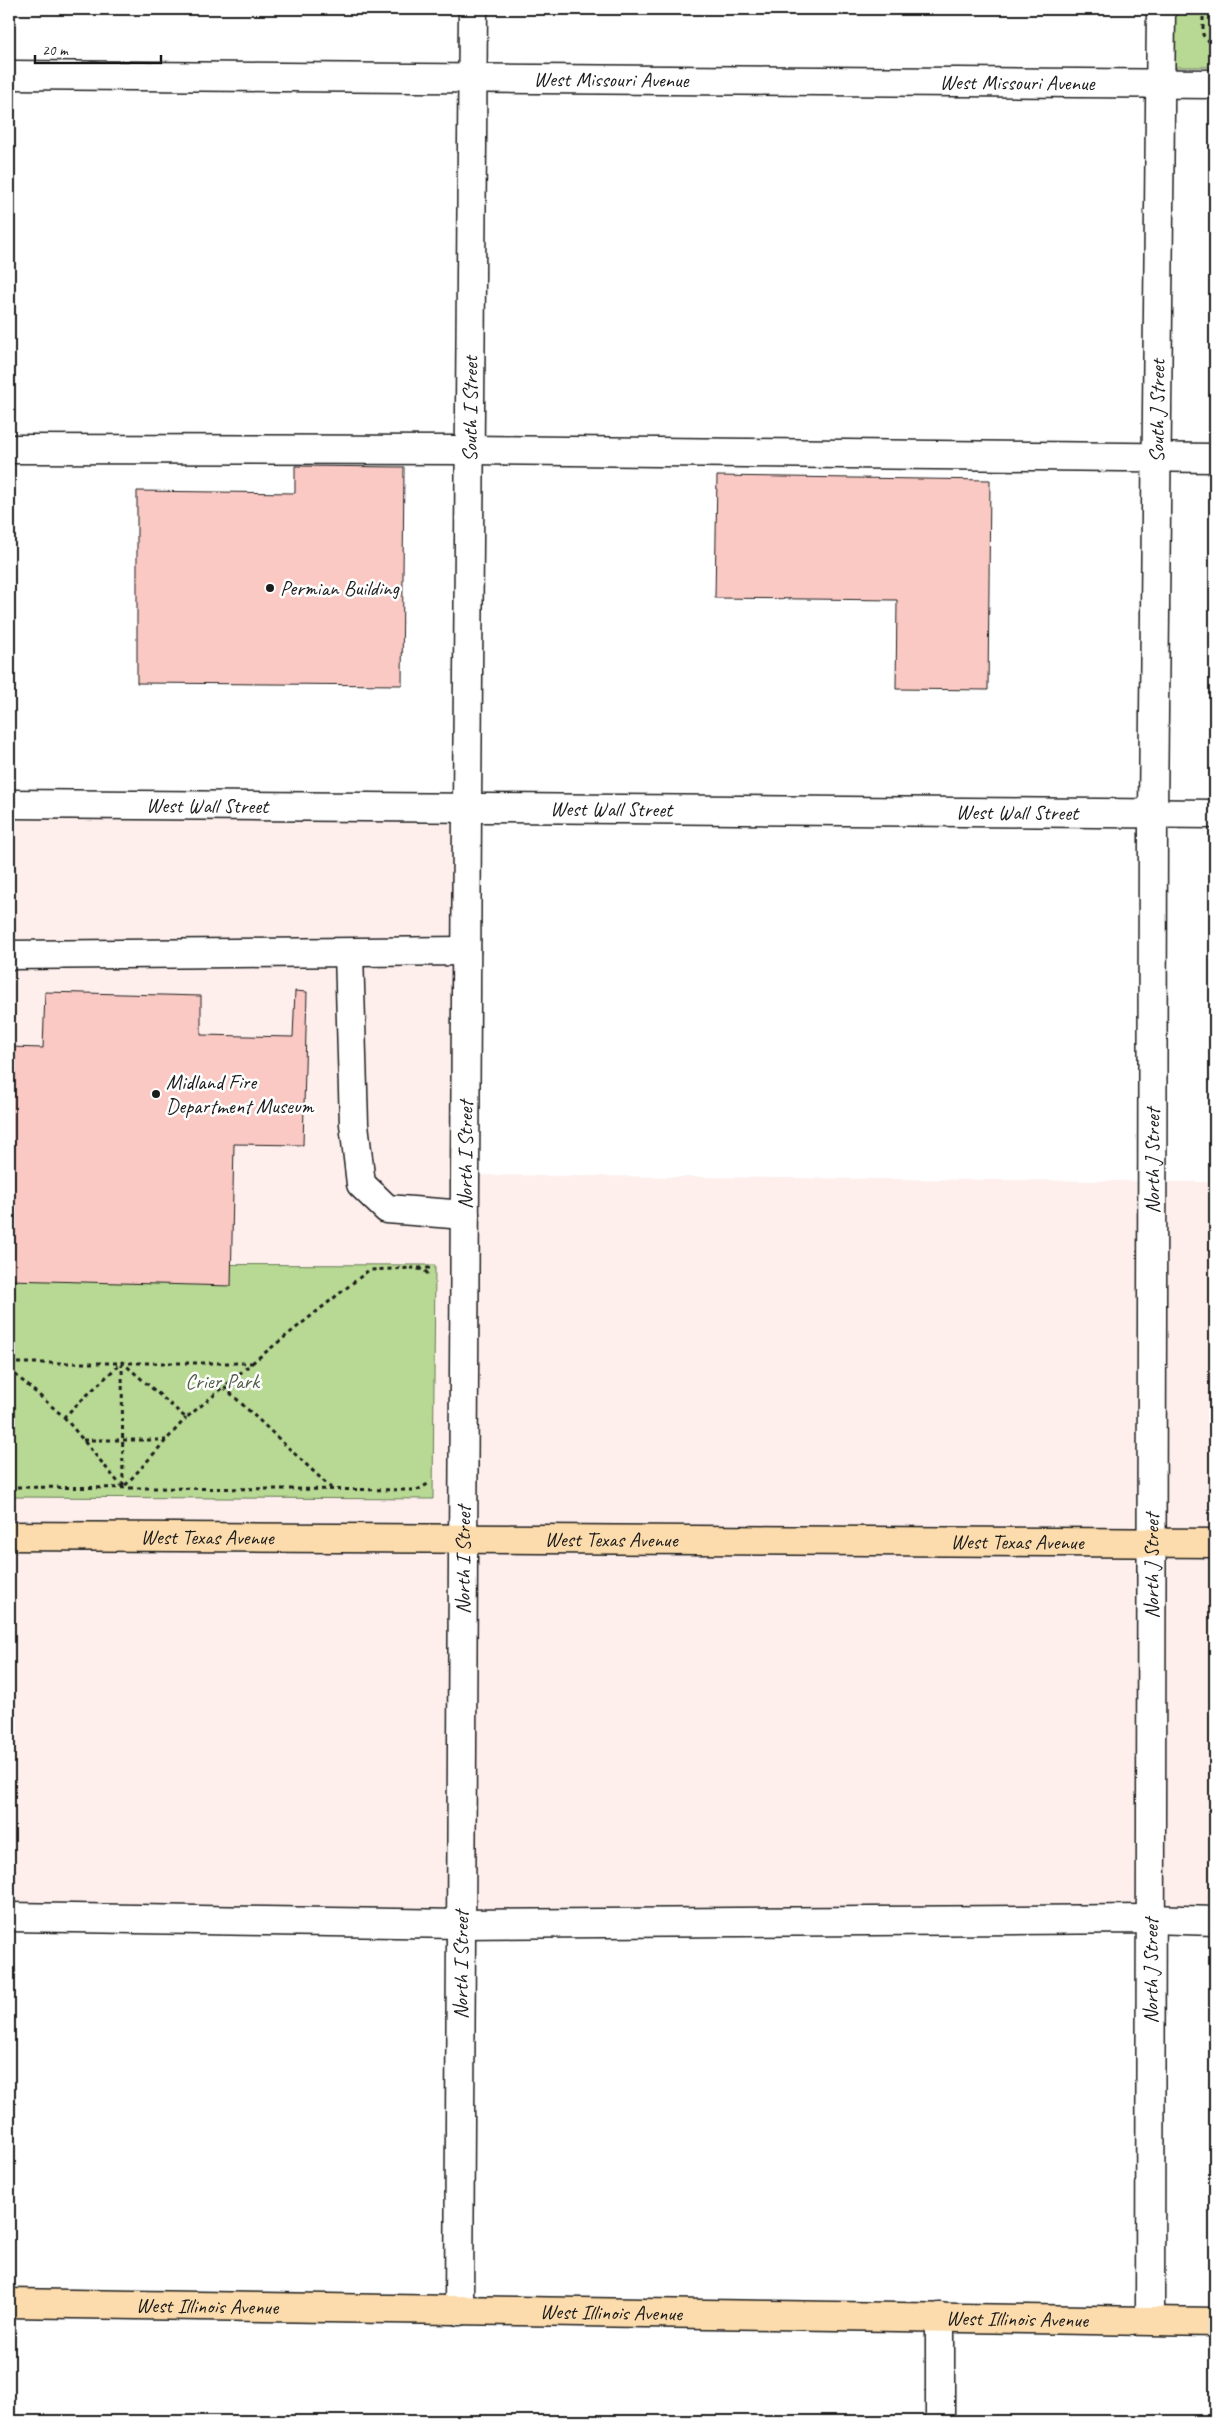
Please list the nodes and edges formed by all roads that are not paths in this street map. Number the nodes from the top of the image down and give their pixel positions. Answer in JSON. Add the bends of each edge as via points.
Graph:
{"nodes":[{"id":1,"x":473,"y":9,"type":"edge"},
{"id":2,"x":1160,"y":9,"type":"edge"},
{"id":3,"x":9,"y":75,"type":"edge"},
{"id":4,"x":473,"y":79,"type":"junction"},
{"id":5,"x":1160,"y":83,"type":"junction"},
{"id":6,"x":1215,"y":84,"type":"edge"},
{"id":7,"x":9,"y":448,"type":"edge"},
{"id":8,"x":470,"y":450,"type":"junction"},
{"id":9,"x":1157,"y":457,"type":"junction"},
{"id":10,"x":1215,"y":458,"type":"edge"},
{"id":11,"x":9,"y":804,"type":"edge"},
{"id":12,"x":467,"y":807,"type":"junction"},
{"id":13,"x":1153,"y":813,"type":"junction"},
{"id":14,"x":1215,"y":814,"type":"edge"},
{"id":15,"x":466,"y":951,"type":"junction"},
{"id":16,"x":350,"y":953,"type":"junction"},
{"id":17,"x":9,"y":956,"type":"edge"},
{"id":18,"x":465,"y":1215,"type":"junction"},
{"id":19,"x":9,"y":1536,"type":"edge"},
{"id":20,"x":464,"y":1538,"type":"junction"},
{"id":21,"x":1151,"y":1542,"type":"junction"},
{"id":22,"x":1215,"y":1543,"type":"edge"},
{"id":23,"x":9,"y":1917,"type":"edge"},
{"id":24,"x":1150,"y":1919,"type":"junction"},
{"id":25,"x":1215,"y":1921,"type":"edge"},
{"id":26,"x":462,"y":1924,"type":"junction"},
{"id":27,"x":9,"y":2303,"type":"edge"},
{"id":28,"x":459,"y":2311,"type":"junction"},
{"id":29,"x":940,"y":2317,"type":"junction"},
{"id":30,"x":1150,"y":2320,"type":"junction"},
{"id":31,"x":1215,"y":2322,"type":"edge"},
{"id":32,"x":940,"y":2421,"type":"edge"}],
"edges":[{"from":1,"to":4,"type":"street","name":"South I Street"},
{"from":2,"to":5,"type":"street","name":"South J Street"},
{"from":3,"to":4,"type":"street","name":"West Missouri Avenue"},
{"from":4,"to":5,"type":"street","name":"West Missouri Avenue"},
{"from":4,"to":8,"type":"street","name":"South I Street"},
{"from":5,"to":6,"type":"street","name":"West Missouri Avenue"},
{"from":5,"to":9,"type":"street","name":"South J Street"},
{"from":7,"to":8,"type":"street"},
{"from":8,"to":9,"type":"street"},
{"from":8,"to":12,"type":"street","name":"South I Street"},
{"from":9,"to":10,"type":"street"},
{"from":9,"to":13,"type":"street","name":"South J Street"},
{"from":11,"to":12,"type":"street","name":"West Wall Street"},
{"from":12,"to":13,"type":"street","name":"West Wall Street"},
{"from":12,"to":15,"type":"street","name":"North I Street"},
{"from":13,"to":14,"type":"street","name":"West Wall Street"},
{"from":13,"to":21,"type":"street","name":"North J Street"},
{"from":15,"to":16,"type":"street"},
{"from":15,"to":18,"type":"street","name":"North I Street"},
{"from":16,"to":17,"type":"street"},
{"from":16,"to":18,"type":"street","via":[[354,1124],[361,1184],[387,1209]]},
{"from":18,"to":20,"type":"street","name":"North I Street"},
{"from":19,"to":20,"type":"main road","name":"West Texas Avenue"},
{"from":20,"to":21,"type":"main road","name":"West Texas Avenue"},
{"from":20,"to":26,"type":"street","name":"North I Street"},
{"from":21,"to":22,"type":"main road","name":"West Texas Avenue"},
{"from":21,"to":24,"type":"street","name":"North J Street"},
{"from":23,"to":26,"type":"street"},
{"from":24,"to":25,"type":"street"},
{"from":24,"to":26,"type":"street"},
{"from":24,"to":30,"type":"street","name":"North J Street"},
{"from":26,"to":28,"type":"street","name":"North I Street"},
{"from":27,"to":28,"type":"main road","name":"West Illinois Avenue"},
{"from":28,"to":29,"type":"main road","name":"West Illinois Avenue"},
{"from":29,"to":30,"type":"main road","name":"West Illinois Avenue"},
{"from":29,"to":32,"type":"street"},
{"from":30,"to":31,"type":"main road","name":"West Illinois Avenue"}]}
